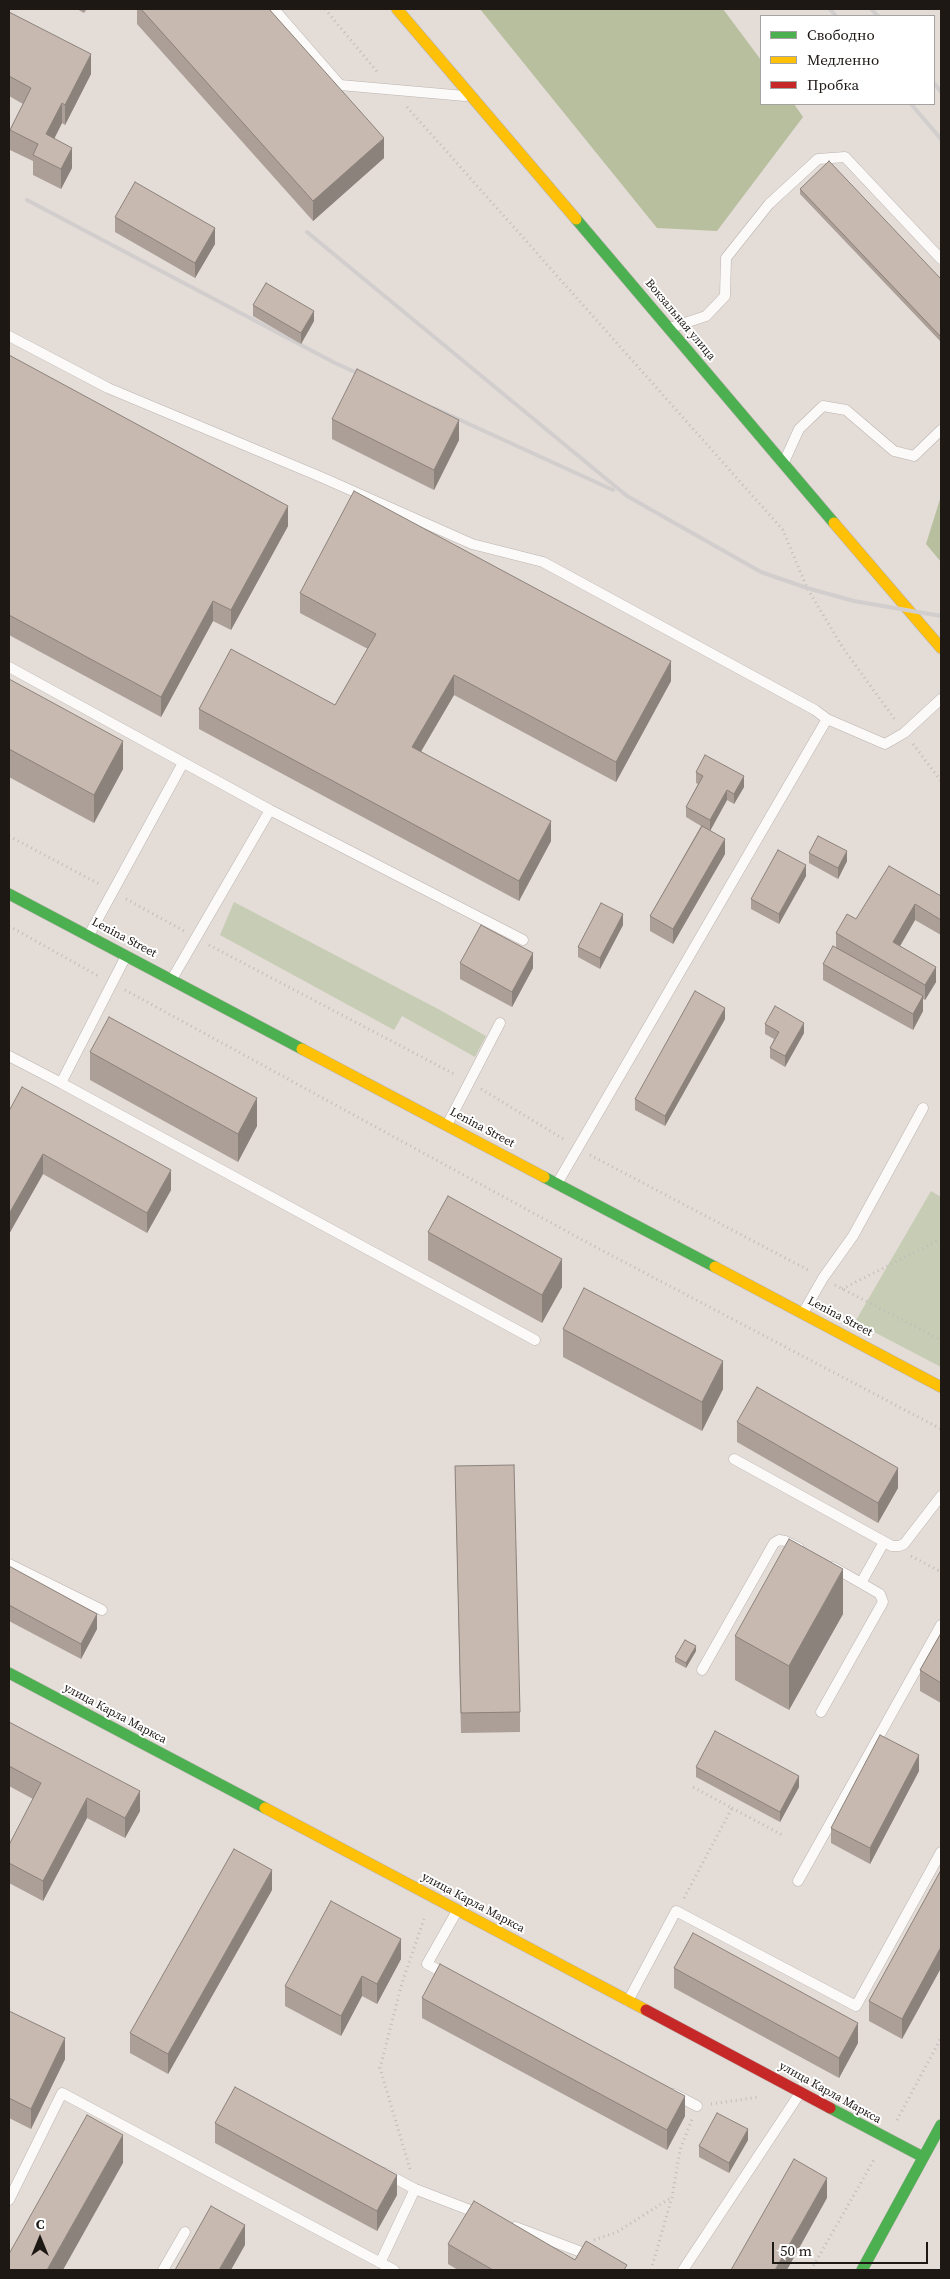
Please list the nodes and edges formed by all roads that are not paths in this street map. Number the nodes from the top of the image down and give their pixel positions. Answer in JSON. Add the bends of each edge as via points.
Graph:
{"nodes":[{"id":1,"x":274,"y":9,"type":"edge"},
{"id":2,"x":398,"y":9,"type":"edge"},
{"id":3,"x":472,"y":96,"type":"junction"},
{"id":4,"x":941,"y":259,"type":"edge"},
{"id":5,"x":669,"y":328,"type":"junction"},
{"id":6,"x":9,"y":336,"type":"edge"},
{"id":7,"x":941,"y":430,"type":"edge"},
{"id":8,"x":784,"y":463,"type":"junction"},
{"id":9,"x":941,"y":648,"type":"edge"},
{"id":10,"x":9,"y":667,"type":"edge"},
{"id":11,"x":941,"y":699,"type":"edge"},
{"id":12,"x":827,"y":719,"type":"junction"},
{"id":13,"x":183,"y":763,"type":"junction"},
{"id":14,"x":270,"y":810,"type":"junction"},
{"id":15,"x":9,"y":894,"type":"edge"},
{"id":16,"x":88,"y":936,"type":"junction"},
{"id":17,"x":522,"y":940,"type":"dead end"},
{"id":18,"x":127,"y":956,"type":"junction"},
{"id":19,"x":172,"y":979,"type":"junction"},
{"id":20,"x":500,"y":1023,"type":"dead end"},
{"id":21,"x":9,"y":1056,"type":"edge"},
{"id":22,"x":61,"y":1083,"type":"junction"},
{"id":23,"x":923,"y":1108,"type":"dead end"},
{"id":24,"x":447,"y":1125,"type":"junction"},
{"id":25,"x":557,"y":1183,"type":"junction"},
{"id":26,"x":803,"y":1313,"type":"junction"},
{"id":27,"x":535,"y":1340,"type":"dead end"},
{"id":28,"x":941,"y":1387,"type":"edge"},
{"id":29,"x":734,"y":1459,"type":"dead end"},
{"id":30,"x":941,"y":1496,"type":"edge"},
{"id":31,"x":884,"y":1542,"type":"junction"},
{"id":32,"x":810,"y":1555,"type":"edge"},
{"id":33,"x":9,"y":1564,"type":"edge"},
{"id":34,"x":827,"y":1564,"type":"edge"},
{"id":35,"x":861,"y":1583,"type":"junction"},
{"id":36,"x":102,"y":1610,"type":"dead end"},
{"id":37,"x":941,"y":1625,"type":"edge"},
{"id":38,"x":702,"y":1670,"type":"dead end"},
{"id":39,"x":9,"y":1673,"type":"edge"},
{"id":40,"x":821,"y":1712,"type":"dead end"},
{"id":41,"x":941,"y":1852,"type":"edge"},
{"id":42,"x":798,"y":1881,"type":"dead end"},
{"id":43,"x":458,"y":1911,"type":"junction"},
{"id":44,"x":461,"y":1982,"type":"edge"},
{"id":45,"x":628,"y":2001,"type":"junction"},
{"id":46,"x":662,"y":2088,"type":"edge"},
{"id":47,"x":800,"y":2092,"type":"junction"},
{"id":48,"x":697,"y":2106,"type":"road end"},
{"id":49,"x":941,"y":2125,"type":"edge"},
{"id":50,"x":923,"y":2157,"type":"junction"},
{"id":51,"x":380,"y":2170,"type":"edge"},
{"id":52,"x":415,"y":2189,"type":"junction"},
{"id":53,"x":9,"y":2200,"type":"edge"},
{"id":54,"x":488,"y":2217,"type":"edge"},
{"id":55,"x":507,"y":2224,"type":"edge"},
{"id":56,"x":185,"y":2232,"type":"dead end"},
{"id":57,"x":603,"y":2260,"type":"edge"},
{"id":58,"x":380,"y":2263,"type":"junction"},
{"id":59,"x":163,"y":2270,"type":"edge"},
{"id":60,"x":394,"y":2270,"type":"edge"},
{"id":61,"x":683,"y":2270,"type":"edge"},
{"id":62,"x":862,"y":2270,"type":"edge"}],
"edges":[{"from":1,"to":3,"type":"lane","via":[[340,85]]},
{"from":2,"to":3,"type":"main road","name":"Вокзальная улица"},
{"from":3,"to":5,"type":"main road","name":"Вокзальная улица"},
{"from":4,"to":5,"type":"lane","via":[[844,157],[818,159],[770,204],[726,258],[725,296],[706,316]]},
{"from":5,"to":8,"type":"main road","name":"Вокзальная улица"},
{"from":6,"to":12,"type":"lane","via":[[108,388],[472,544],[543,562]]},
{"from":7,"to":8,"type":"lane","via":[[914,456],[894,451],[846,410],[823,406],[799,429]]},
{"from":8,"to":9,"type":"main road","name":"Вокзальная улица"},
{"from":10,"to":13,"type":"lane"},
{"from":11,"to":12,"type":"lane","via":[[904,733],[885,744]]},
{"from":12,"to":25,"type":"lane"},
{"from":13,"to":14,"type":"lane"},
{"from":13,"to":16,"type":"lane"},
{"from":14,"to":17,"type":"lane"},
{"from":14,"to":19,"type":"lane"},
{"from":15,"to":16,"type":"main road","name":"Lenina Street"},
{"from":16,"to":18,"type":"main road","name":"Lenina Street"},
{"from":18,"to":19,"type":"main road","name":"Lenina Street"},
{"from":18,"to":22,"type":"lane"},
{"from":19,"to":24,"type":"main road","name":"Lenina Street"},
{"from":20,"to":24,"type":"lane"},
{"from":21,"to":22,"type":"lane"},
{"from":22,"to":27,"type":"lane"},
{"from":23,"to":26,"type":"lane","via":[[853,1236]]},
{"from":24,"to":25,"type":"main road","name":"Lenina Street"},
{"from":25,"to":26,"type":"main road","name":"Lenina Street"},
{"from":26,"to":28,"type":"main road","name":"Lenina Street"},
{"from":29,"to":31,"type":"lane"},
{"from":30,"to":31,"type":"lane","via":[[904,1544]]},
{"from":31,"to":35,"type":"lane"},
{"from":32,"to":38,"type":"lane","via":[[785,1540],[774,1543]]},
{"from":33,"to":36,"type":"lane"},
{"from":34,"to":35,"type":"lane"},
{"from":35,"to":40,"type":"lane","via":[[880,1594],[883,1602]]},
{"from":37,"to":42,"type":"lane"},
{"from":39,"to":43,"type":"main road","name":"улица Карла Маркса"},
{"from":41,"to":45,"type":"lane","via":[[856,2006],[676,1911]]},
{"from":43,"to":44,"type":"lane","via":[[426,1964]]},
{"from":43,"to":45,"type":"main road","name":"улица Карла Маркса"},
{"from":45,"to":47,"type":"main road","name":"улица Карла Маркса"},
{"from":46,"to":48,"type":"lane"},
{"from":47,"to":50,"type":"main road","name":"улица Карла Маркса"},
{"from":47,"to":61,"type":"lane"},
{"from":49,"to":50,"type":"main road"},
{"from":50,"to":62,"type":"main road"},
{"from":51,"to":52,"type":"lane"},
{"from":52,"to":54,"type":"lane"},
{"from":52,"to":58,"type":"lane"},
{"from":53,"to":58,"type":"lane","via":[[62,2093]]},
{"from":55,"to":57,"type":"lane"},
{"from":56,"to":59,"type":"lane"},
{"from":58,"to":60,"type":"lane"}]}
